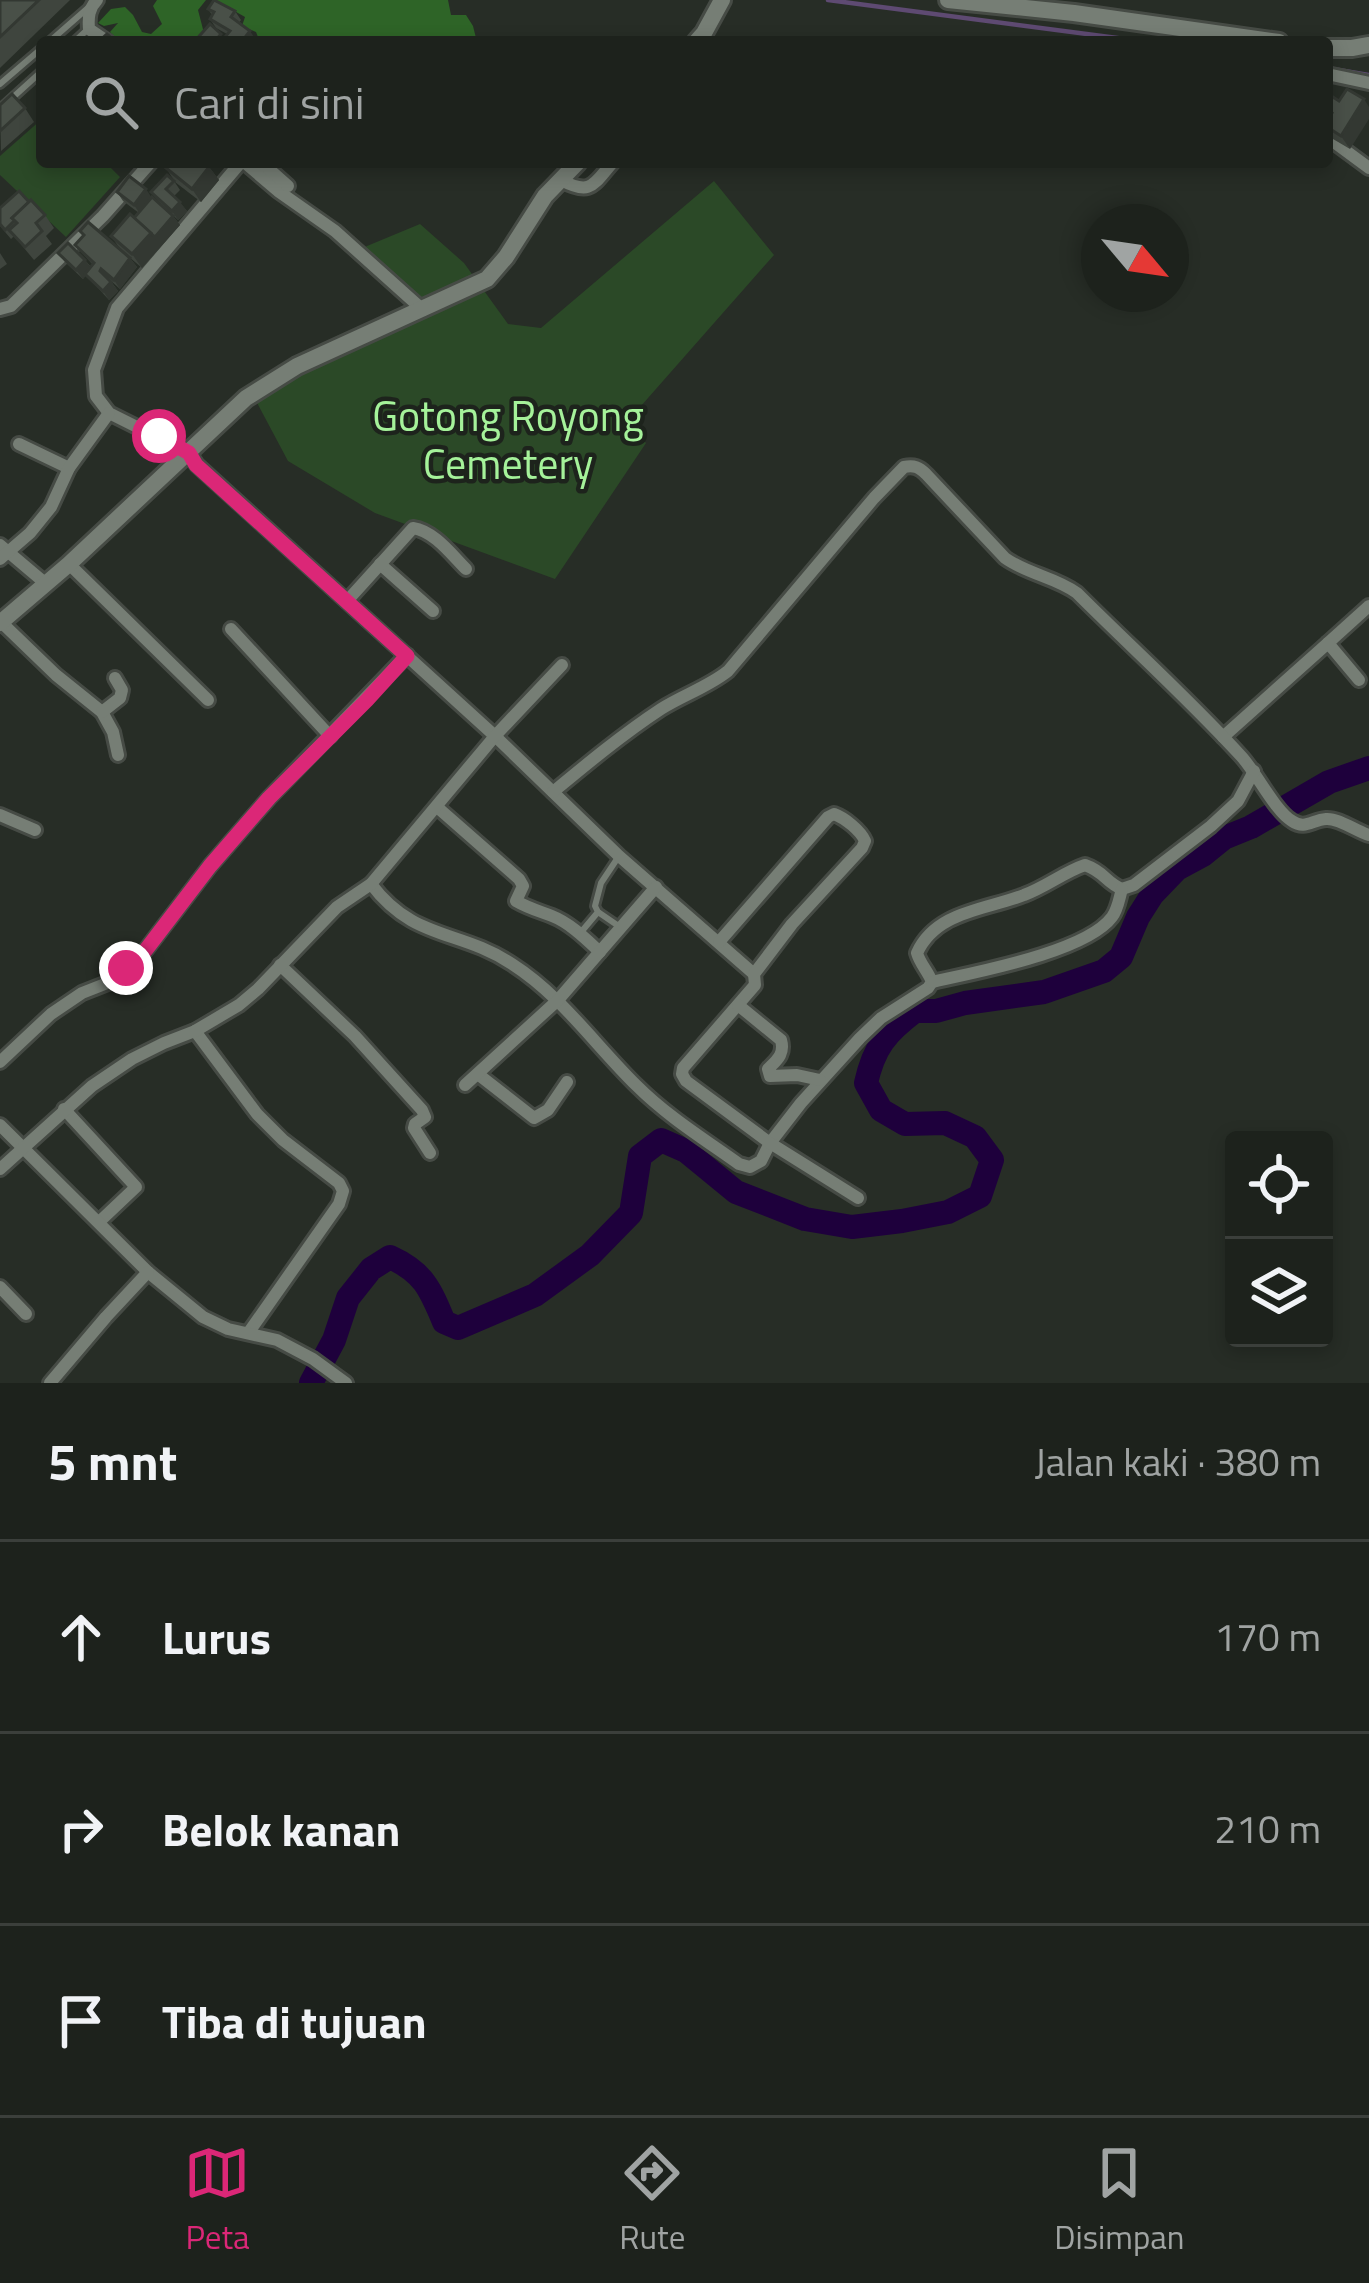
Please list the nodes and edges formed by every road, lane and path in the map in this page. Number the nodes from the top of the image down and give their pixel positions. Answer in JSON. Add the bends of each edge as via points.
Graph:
{"nodes":[{"id":1,"x":722,"y":0,"type":"edge"},
{"id":2,"x":948,"y":0,"type":"edge"},
{"id":3,"x":94,"y":3,"type":"edge"},
{"id":4,"x":89,"y":29,"type":"junction"},
{"id":5,"x":56,"y":36,"type":"edge"},
{"id":6,"x":81,"y":36,"type":"edge"},
{"id":7,"x":100,"y":36,"type":"edge"},
{"id":8,"x":701,"y":36,"type":"edge"},
{"id":9,"x":1218,"y":36,"type":"edge"},
{"id":10,"x":1369,"y":45,"type":"edge"},
{"id":11,"x":1333,"y":48,"type":"edge"},
{"id":12,"x":36,"y":53,"type":"edge"},
{"id":13,"x":1333,"y":75,"type":"edge"},
{"id":14,"x":36,"y":76,"type":"edge"},
{"id":15,"x":1369,"y":83,"type":"edge"},
{"id":16,"x":0,"y":84,"type":"edge"},
{"id":17,"x":0,"y":109,"type":"edge"},
{"id":18,"x":1333,"y":141,"type":"edge"},
{"id":19,"x":146,"y":168,"type":"edge"},
{"id":20,"x":237,"y":168,"type":"edge"},
{"id":21,"x":251,"y":168,"type":"edge"},
{"id":22,"x":266,"y":168,"type":"edge"},
{"id":23,"x":572,"y":168,"type":"edge"},
{"id":24,"x":608,"y":168,"type":"edge"},
{"id":25,"x":1369,"y":168,"type":"edge"},
{"id":26,"x":561,"y":180,"type":"junction"},
{"id":27,"x":283,"y":188,"type":"junction"},
{"id":28,"x":0,"y":310,"type":"edge"},
{"id":29,"x":423,"y":310,"type":"junction"},
{"id":30,"x":109,"y":413,"type":"junction"},
{"id":31,"x":19,"y":444,"type":"dead end"},
{"id":32,"x":189,"y":453,"type":"junction"},
{"id":33,"x":69,"y":468,"type":"junction"},
{"id":34,"x":3,"y":551,"type":"edge"},
{"id":35,"x":70,"y":564,"type":"junction"},
{"id":36,"x":380,"y":564,"type":"junction"},
{"id":37,"x":466,"y":569,"type":"dead end"},
{"id":38,"x":44,"y":583,"type":"junction"},
{"id":39,"x":347,"y":601,"type":"junction"},
{"id":40,"x":1369,"y":606,"type":"edge"},
{"id":41,"x":433,"y":611,"type":"dead end"},
{"id":42,"x":0,"y":622,"type":"edge"},
{"id":43,"x":231,"y":629,"type":"dead end"},
{"id":44,"x":1328,"y":643,"type":"junction"},
{"id":45,"x":407,"y":656,"type":"junction"},
{"id":46,"x":562,"y":665,"type":"dead end"},
{"id":47,"x":115,"y":678,"type":"dead end"},
{"id":48,"x":1359,"y":680,"type":"dead end"},
{"id":49,"x":208,"y":700,"type":"dead end"},
{"id":50,"x":102,"y":712,"type":"junction"},
{"id":51,"x":330,"y":736,"type":"junction"},
{"id":52,"x":495,"y":736,"type":"junction"},
{"id":53,"x":1223,"y":736,"type":"junction"},
{"id":54,"x":118,"y":755,"type":"dead end"},
{"id":55,"x":1255,"y":771,"type":"junction"},
{"id":56,"x":554,"y":792,"type":"junction"},
{"id":57,"x":437,"y":806,"type":"junction"},
{"id":58,"x":0,"y":815,"type":"edge"},
{"id":59,"x":35,"y":830,"type":"dead end"},
{"id":60,"x":1369,"y":835,"type":"edge"},
{"id":61,"x":619,"y":856,"type":"junction"},
{"id":62,"x":371,"y":884,"type":"junction"},
{"id":63,"x":656,"y":886,"type":"junction"},
{"id":64,"x":1122,"y":890,"type":"junction"},
{"id":65,"x":598,"y":912,"type":"junction"},
{"id":66,"x":622,"y":929,"type":"junction"},
{"id":67,"x":580,"y":934,"type":"junction"},
{"id":68,"x":719,"y":942,"type":"junction"},
{"id":69,"x":600,"y":952,"type":"junction"},
{"id":70,"x":280,"y":965,"type":"junction"},
{"id":71,"x":754,"y":974,"type":"junction"},
{"id":72,"x":932,"y":982,"type":"junction"},
{"id":73,"x":558,"y":1000,"type":"junction"},
{"id":74,"x":738,"y":1005,"type":"junction"},
{"id":75,"x":195,"y":1031,"type":"junction"},
{"id":76,"x":0,"y":1061,"type":"edge"},
{"id":77,"x":479,"y":1075,"type":"junction"},
{"id":78,"x":820,"y":1080,"type":"junction"},
{"id":79,"x":567,"y":1082,"type":"dead end"},
{"id":80,"x":464,"y":1085,"type":"dead end"},
{"id":81,"x":64,"y":1108,"type":"junction"},
{"id":82,"x":0,"y":1125,"type":"edge"},
{"id":83,"x":770,"y":1143,"type":"junction"},
{"id":84,"x":24,"y":1146,"type":"junction"},
{"id":85,"x":430,"y":1153,"type":"dead end"},
{"id":86,"x":0,"y":1169,"type":"edge"},
{"id":87,"x":858,"y":1198,"type":"dead end"},
{"id":88,"x":99,"y":1222,"type":"junction"},
{"id":89,"x":148,"y":1272,"type":"junction"},
{"id":90,"x":0,"y":1287,"type":"edge"},
{"id":91,"x":26,"y":1314,"type":"dead end"},
{"id":92,"x":249,"y":1332,"type":"junction"},
{"id":93,"x":342,"y":1380,"type":"edge"},
{"id":94,"x":50,"y":1383,"type":"edge"}],
"edges":[{"from":1,"to":8,"type":"street"},
{"from":2,"to":9,"type":"street"},
{"from":3,"to":4,"type":"street"},
{"from":3,"to":5,"type":"lane"},
{"from":4,"to":6,"type":"lane"},
{"from":4,"to":7,"type":"street"},
{"from":10,"to":11,"type":"street"},
{"from":12,"to":16,"type":"lane"},
{"from":13,"to":15,"type":"street"},
{"from":14,"to":17,"type":"lane"},
{"from":18,"to":25,"type":"street"},
{"from":19,"to":28,"type":"street"},
{"from":20,"to":30,"type":"street","via":[[117,308],[94,370],[96,396]]},
{"from":21,"to":27,"type":"street"},
{"from":22,"to":27,"type":"street"},
{"from":23,"to":26,"type":"street"},
{"from":24,"to":26,"type":"street","via":[[591,188]]},
{"from":26,"to":29,"type":"street","via":[[487,279]]},
{"from":27,"to":29,"type":"street"},
{"from":29,"to":32,"type":"street","via":[[297,366],[246,398]]},
{"from":30,"to":32,"type":"street"},
{"from":30,"to":33,"type":"street"},
{"from":31,"to":33,"type":"street"},
{"from":32,"to":35,"type":"street"},
{"from":32,"to":39,"type":"street"},
{"from":33,"to":34,"type":"street","via":[[51,508]]},
{"from":34,"to":38,"type":"street"},
{"from":35,"to":38,"type":"street"},
{"from":35,"to":49,"type":"street"},
{"from":36,"to":37,"type":"street","via":[[417,527]]},
{"from":36,"to":39,"type":"street"},
{"from":36,"to":41,"type":"street"},
{"from":38,"to":42,"type":"street"},
{"from":39,"to":45,"type":"street"},
{"from":40,"to":44,"type":"street"},
{"from":42,"to":50,"type":"street"},
{"from":43,"to":51,"type":"street"},
{"from":44,"to":48,"type":"street"},
{"from":44,"to":53,"type":"street"},
{"from":45,"to":51,"type":"street"},
{"from":45,"to":52,"type":"street"},
{"from":46,"to":52,"type":"street"},
{"from":47,"to":50,"type":"street","via":[[120,698]]},
{"from":50,"to":54,"type":"street"},
{"from":51,"to":76,"type":"street","via":[[210,866],[145,951],[110,982],[50,1014]]},
{"from":52,"to":56,"type":"street"},
{"from":52,"to":57,"type":"street"},
{"from":53,"to":55,"type":"street"},
{"from":53,"to":56,"type":"street","via":[[1077,593],[1005,558],[910,466],[728,670]]},
{"from":55,"to":60,"type":"street","via":[[1294,824],[1334,820]]},
{"from":55,"to":64,"type":"street","via":[[1211,826]]},
{"from":56,"to":61,"type":"street"},
{"from":57,"to":62,"type":"street"},
{"from":57,"to":67,"type":"street","via":[[519,879],[516,901]]},
{"from":58,"to":59,"type":"street"},
{"from":61,"to":63,"type":"street"},
{"from":61,"to":65,"type":"lane","via":[[601,884]]},
{"from":62,"to":70,"type":"street"},
{"from":62,"to":73,"type":"street","via":[[406,919],[490,951]]},
{"from":63,"to":66,"type":"street"},
{"from":63,"to":68,"type":"street"},
{"from":64,"to":72,"type":"street","via":[[1111,919],[1094,934]]},
{"from":64,"to":72,"type":"street","via":[[1085,865],[1024,896],[955,916],[936,926],[917,953]]},
{"from":65,"to":66,"type":"lane"},
{"from":65,"to":67,"type":"lane"},
{"from":66,"to":69,"type":"street"},
{"from":67,"to":69,"type":"street"},
{"from":68,"to":71,"type":"street"},
{"from":68,"to":71,"type":"street","via":[[828,817],[839,816],[863,836],[862,848]]},
{"from":69,"to":73,"type":"street"},
{"from":70,"to":75,"type":"street","via":[[239,1005]]},
{"from":70,"to":85,"type":"street","via":[[426,1114],[414,1128]]},
{"from":71,"to":74,"type":"street"},
{"from":72,"to":78,"type":"street","via":[[881,1018]]},
{"from":73,"to":77,"type":"street"},
{"from":73,"to":83,"type":"street","via":[[641,1091],[739,1164],[757,1166]]},
{"from":74,"to":78,"type":"street","via":[[782,1040],[770,1076]]},
{"from":74,"to":83,"type":"street","via":[[682,1074]]},
{"from":75,"to":81,"type":"street","via":[[132,1059]]},
{"from":75,"to":92,"type":"street","via":[[257,1114],[343,1191]]},
{"from":77,"to":79,"type":"street","via":[[534,1118]]},
{"from":77,"to":80,"type":"street"},
{"from":78,"to":83,"type":"street"},
{"from":81,"to":84,"type":"street"},
{"from":81,"to":88,"type":"street","via":[[136,1187]]},
{"from":82,"to":84,"type":"street"},
{"from":83,"to":87,"type":"street"},
{"from":84,"to":86,"type":"street"},
{"from":84,"to":88,"type":"street"},
{"from":88,"to":89,"type":"street"},
{"from":89,"to":92,"type":"street","via":[[203,1317]]},
{"from":89,"to":94,"type":"street"},
{"from":90,"to":91,"type":"street"},
{"from":92,"to":93,"type":"street"}]}
